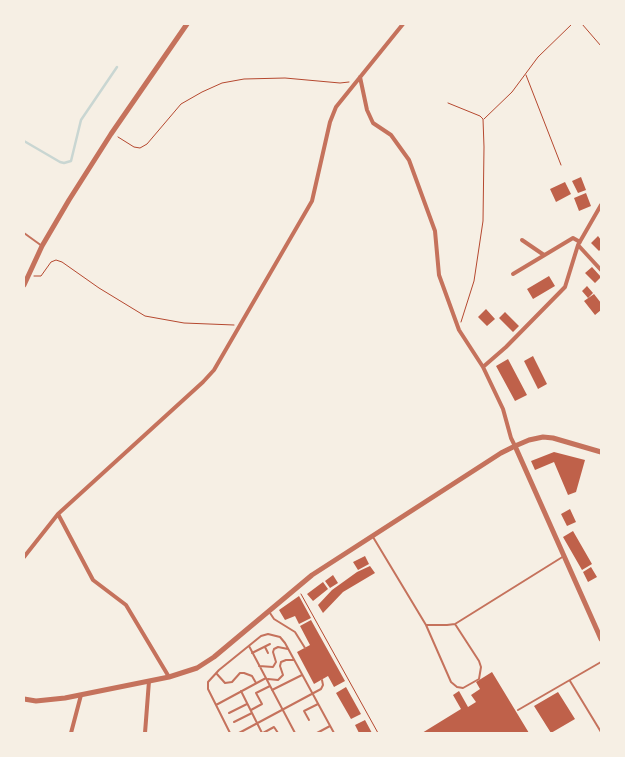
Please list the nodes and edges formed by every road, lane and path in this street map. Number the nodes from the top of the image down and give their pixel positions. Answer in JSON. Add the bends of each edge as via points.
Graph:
{"nodes":[{"id":1,"x":187,"y":24,"type":"edge"},
{"id":2,"x":403,"y":24,"type":"edge"},
{"id":3,"x":572,"y":24,"type":"edge"},
{"id":4,"x":582,"y":24,"type":"edge"},
{"id":5,"x":601,"y":46,"type":"edge"},
{"id":6,"x":526,"y":74,"type":"junction"},
{"id":7,"x":358,"y":79,"type":"junction"},
{"id":8,"x":448,"y":103,"type":"dead end"},
{"id":9,"x":483,"y":119,"type":"junction"},
{"id":10,"x":111,"y":134,"type":"junction"},
{"id":11,"x":561,"y":164,"type":"dead end"},
{"id":12,"x":601,"y":205,"type":"edge"},
{"id":13,"x":595,"y":214,"type":"junction"},
{"id":14,"x":601,"y":214,"type":"edge"},
{"id":15,"x":24,"y":233,"type":"edge"},
{"id":16,"x":522,"y":240,"type":"dead end"},
{"id":17,"x":579,"y":243,"type":"junction"},
{"id":18,"x":42,"y":246,"type":"junction"},
{"id":19,"x":544,"y":255,"type":"junction"},
{"id":20,"x":601,"y":270,"type":"edge"},
{"id":21,"x":29,"y":274,"type":"junction"},
{"id":22,"x":513,"y":274,"type":"dead end"},
{"id":23,"x":24,"y":285,"type":"edge"},
{"id":24,"x":240,"y":325,"type":"junction"},
{"id":25,"x":458,"y":326,"type":"junction"},
{"id":26,"x":483,"y":367,"type":"junction"},
{"id":27,"x":514,"y":446,"type":"junction"},
{"id":28,"x":601,"y":452,"type":"edge"},
{"id":29,"x":58,"y":514,"type":"junction"},
{"id":30,"x":373,"y":536,"type":"junction"},
{"id":31,"x":564,"y":556,"type":"junction"},
{"id":32,"x":24,"y":558,"type":"edge"},
{"id":33,"x":297,"y":586,"type":"junction"},
{"id":34,"x":268,"y":611,"type":"junction"},
{"id":35,"x":426,"y":624,"type":"junction"},
{"id":36,"x":455,"y":624,"type":"junction"},
{"id":37,"x":601,"y":639,"type":"edge"},
{"id":38,"x":270,"y":644,"type":"dead end"},
{"id":39,"x":248,"y":646,"type":"junction"},
{"id":40,"x":265,"y":647,"type":"junction"},
{"id":41,"x":288,"y":648,"type":"junction"},
{"id":42,"x":304,"y":648,"type":"dead end"},
{"id":43,"x":252,"y":652,"type":"junction"},
{"id":44,"x":268,"y":653,"type":"dead end"},
{"id":45,"x":294,"y":660,"type":"junction"},
{"id":46,"x":601,"y":662,"type":"edge"},
{"id":47,"x":259,"y":666,"type":"junction"},
{"id":48,"x":216,"y":673,"type":"junction"},
{"id":49,"x":302,"y":675,"type":"junction"},
{"id":50,"x":169,"y":677,"type":"junction"},
{"id":51,"x":266,"y":679,"type":"junction"},
{"id":52,"x":322,"y":680,"type":"dead end"},
{"id":53,"x":149,"y":681,"type":"junction"},
{"id":54,"x":570,"y":681,"type":"junction"},
{"id":55,"x":256,"y":683,"type":"junction"},
{"id":56,"x":270,"y":686,"type":"junction"},
{"id":57,"x":272,"y":690,"type":"junction"},
{"id":58,"x":241,"y":691,"type":"junction"},
{"id":59,"x":312,"y":693,"type":"junction"},
{"id":60,"x":81,"y":695,"type":"junction"},
{"id":61,"x":24,"y":700,"type":"edge"},
{"id":62,"x":247,"y":704,"type":"junction"},
{"id":63,"x":318,"y":704,"type":"junction"},
{"id":64,"x":216,"y":705,"type":"junction"},
{"id":65,"x":282,"y":709,"type":"junction"},
{"id":66,"x":518,"y":710,"type":"dead end"},
{"id":67,"x":251,"y":712,"type":"junction"},
{"id":68,"x":228,"y":713,"type":"dead end"},
{"id":69,"x":308,"y":720,"type":"dead end"},
{"id":70,"x":234,"y":722,"type":"dead end"},
{"id":71,"x":257,"y":723,"type":"junction"},
{"id":72,"x":330,"y":726,"type":"junction"},
{"id":73,"x":295,"y":732,"type":"edge"},
{"id":74,"x":601,"y":732,"type":"edge"},
{"id":75,"x":71,"y":733,"type":"edge"},
{"id":76,"x":145,"y":733,"type":"edge"},
{"id":77,"x":230,"y":733,"type":"edge"},
{"id":78,"x":239,"y":733,"type":"edge"},
{"id":79,"x":262,"y":733,"type":"edge"},
{"id":80,"x":278,"y":733,"type":"edge"},
{"id":81,"x":291,"y":733,"type":"edge"},
{"id":82,"x":317,"y":733,"type":"edge"},
{"id":83,"x":334,"y":733,"type":"edge"},
{"id":84,"x":378,"y":733,"type":"edge"}],
"edges":[{"from":1,"to":10,"type":"street"},
{"from":2,"to":7,"type":"street"},
{"from":3,"to":6,"type":"path","via":[[538,57]]},
{"from":4,"to":5,"type":"path"},
{"from":6,"to":9,"type":"path"},
{"from":6,"to":11,"type":"path"},
{"from":7,"to":10,"type":"path","via":[[340,83],[285,78],[222,83],[181,104],[140,148]]},
{"from":7,"to":24,"type":"street","via":[[336,107],[330,122],[312,201]]},
{"from":7,"to":25,"type":"street","via":[[373,122],[391,135],[409,160],[435,230],[439,275]]},
{"from":8,"to":9,"type":"path"},
{"from":9,"to":25,"type":"path","via":[[483,221],[474,281],[463,320]]},
{"from":10,"to":18,"type":"street"},
{"from":12,"to":13,"type":"street"},
{"from":13,"to":14,"type":"street"},
{"from":13,"to":17,"type":"street"},
{"from":15,"to":18,"type":"lane"},
{"from":16,"to":19,"type":"street"},
{"from":17,"to":19,"type":"street","via":[[573,238]]},
{"from":17,"to":20,"type":"street"},
{"from":17,"to":26,"type":"street","via":[[565,287]]},
{"from":18,"to":21,"type":"street"},
{"from":19,"to":22,"type":"street"},
{"from":21,"to":23,"type":"street"},
{"from":21,"to":24,"type":"path","via":[[42,276],[56,260],[145,316],[184,323]]},
{"from":24,"to":29,"type":"street","via":[[214,370],[203,382]]},
{"from":25,"to":26,"type":"street"},
{"from":26,"to":27,"type":"street","via":[[503,409]]},
{"from":27,"to":28,"type":"street","via":[[543,437]]},
{"from":27,"to":30,"type":"street"},
{"from":27,"to":31,"type":"street"},
{"from":29,"to":32,"type":"street"},
{"from":29,"to":50,"type":"street","via":[[93,580],[126,605]]},
{"from":30,"to":33,"type":"street"},
{"from":30,"to":35,"type":"lane"},
{"from":31,"to":36,"type":"lane"},
{"from":31,"to":37,"type":"street"},
{"from":33,"to":34,"type":"street"},
{"from":33,"to":84,"type":"path"},
{"from":34,"to":42,"type":"lane","via":[[274,620],[295,632]]},
{"from":34,"to":50,"type":"street","via":[[203,664]]},
{"from":35,"to":36,"type":"lane"},
{"from":35,"to":36,"type":"lane","via":[[451,682],[463,688],[479,679],[481,667]]},
{"from":38,"to":40,"type":"lane"},
{"from":39,"to":41,"type":"lane","via":[[268,634],[280,637]]},
{"from":39,"to":43,"type":"lane"},
{"from":39,"to":48,"type":"lane"},
{"from":40,"to":43,"type":"lane"},
{"from":40,"to":44,"type":"lane"},
{"from":41,"to":45,"type":"lane"},
{"from":41,"to":47,"type":"lane","via":[[274,649],[276,662],[273,667]]},
{"from":43,"to":47,"type":"lane"},
{"from":45,"to":49,"type":"lane"},
{"from":45,"to":51,"type":"lane","via":[[281,662],[283,675],[278,680]]},
{"from":46,"to":54,"type":"lane"},
{"from":47,"to":51,"type":"lane"},
{"from":48,"to":55,"type":"lane","via":[[225,683],[232,682],[244,672]]},
{"from":48,"to":64,"type":"lane","via":[[208,682],[208,689]]},
{"from":49,"to":57,"type":"lane"},
{"from":49,"to":59,"type":"lane"},
{"from":50,"to":53,"type":"street"},
{"from":51,"to":55,"type":"lane"},
{"from":51,"to":56,"type":"lane"},
{"from":52,"to":59,"type":"lane","via":[[321,689]]},
{"from":53,"to":60,"type":"street"},
{"from":53,"to":76,"type":"street"},
{"from":54,"to":66,"type":"lane"},
{"from":54,"to":74,"type":"lane"},
{"from":55,"to":58,"type":"lane"},
{"from":56,"to":57,"type":"lane"},
{"from":56,"to":67,"type":"lane","via":[[256,693],[262,704]]},
{"from":57,"to":65,"type":"lane"},
{"from":58,"to":62,"type":"lane"},
{"from":58,"to":64,"type":"lane"},
{"from":59,"to":63,"type":"lane"},
{"from":59,"to":65,"type":"lane"},
{"from":60,"to":61,"type":"street"},
{"from":60,"to":75,"type":"street"},
{"from":62,"to":67,"type":"lane"},
{"from":62,"to":68,"type":"lane"},
{"from":63,"to":69,"type":"lane","via":[[304,711]]},
{"from":63,"to":72,"type":"lane"},
{"from":64,"to":77,"type":"lane"},
{"from":65,"to":71,"type":"lane"},
{"from":65,"to":73,"type":"lane"},
{"from":67,"to":70,"type":"lane"},
{"from":67,"to":71,"type":"lane"},
{"from":71,"to":78,"type":"lane"},
{"from":71,"to":79,"type":"lane"},
{"from":72,"to":82,"type":"lane"},
{"from":72,"to":83,"type":"lane"},
{"from":73,"to":81,"type":"lane"},
{"from":79,"to":80,"type":"lane","via":[[274,727]]}]}
